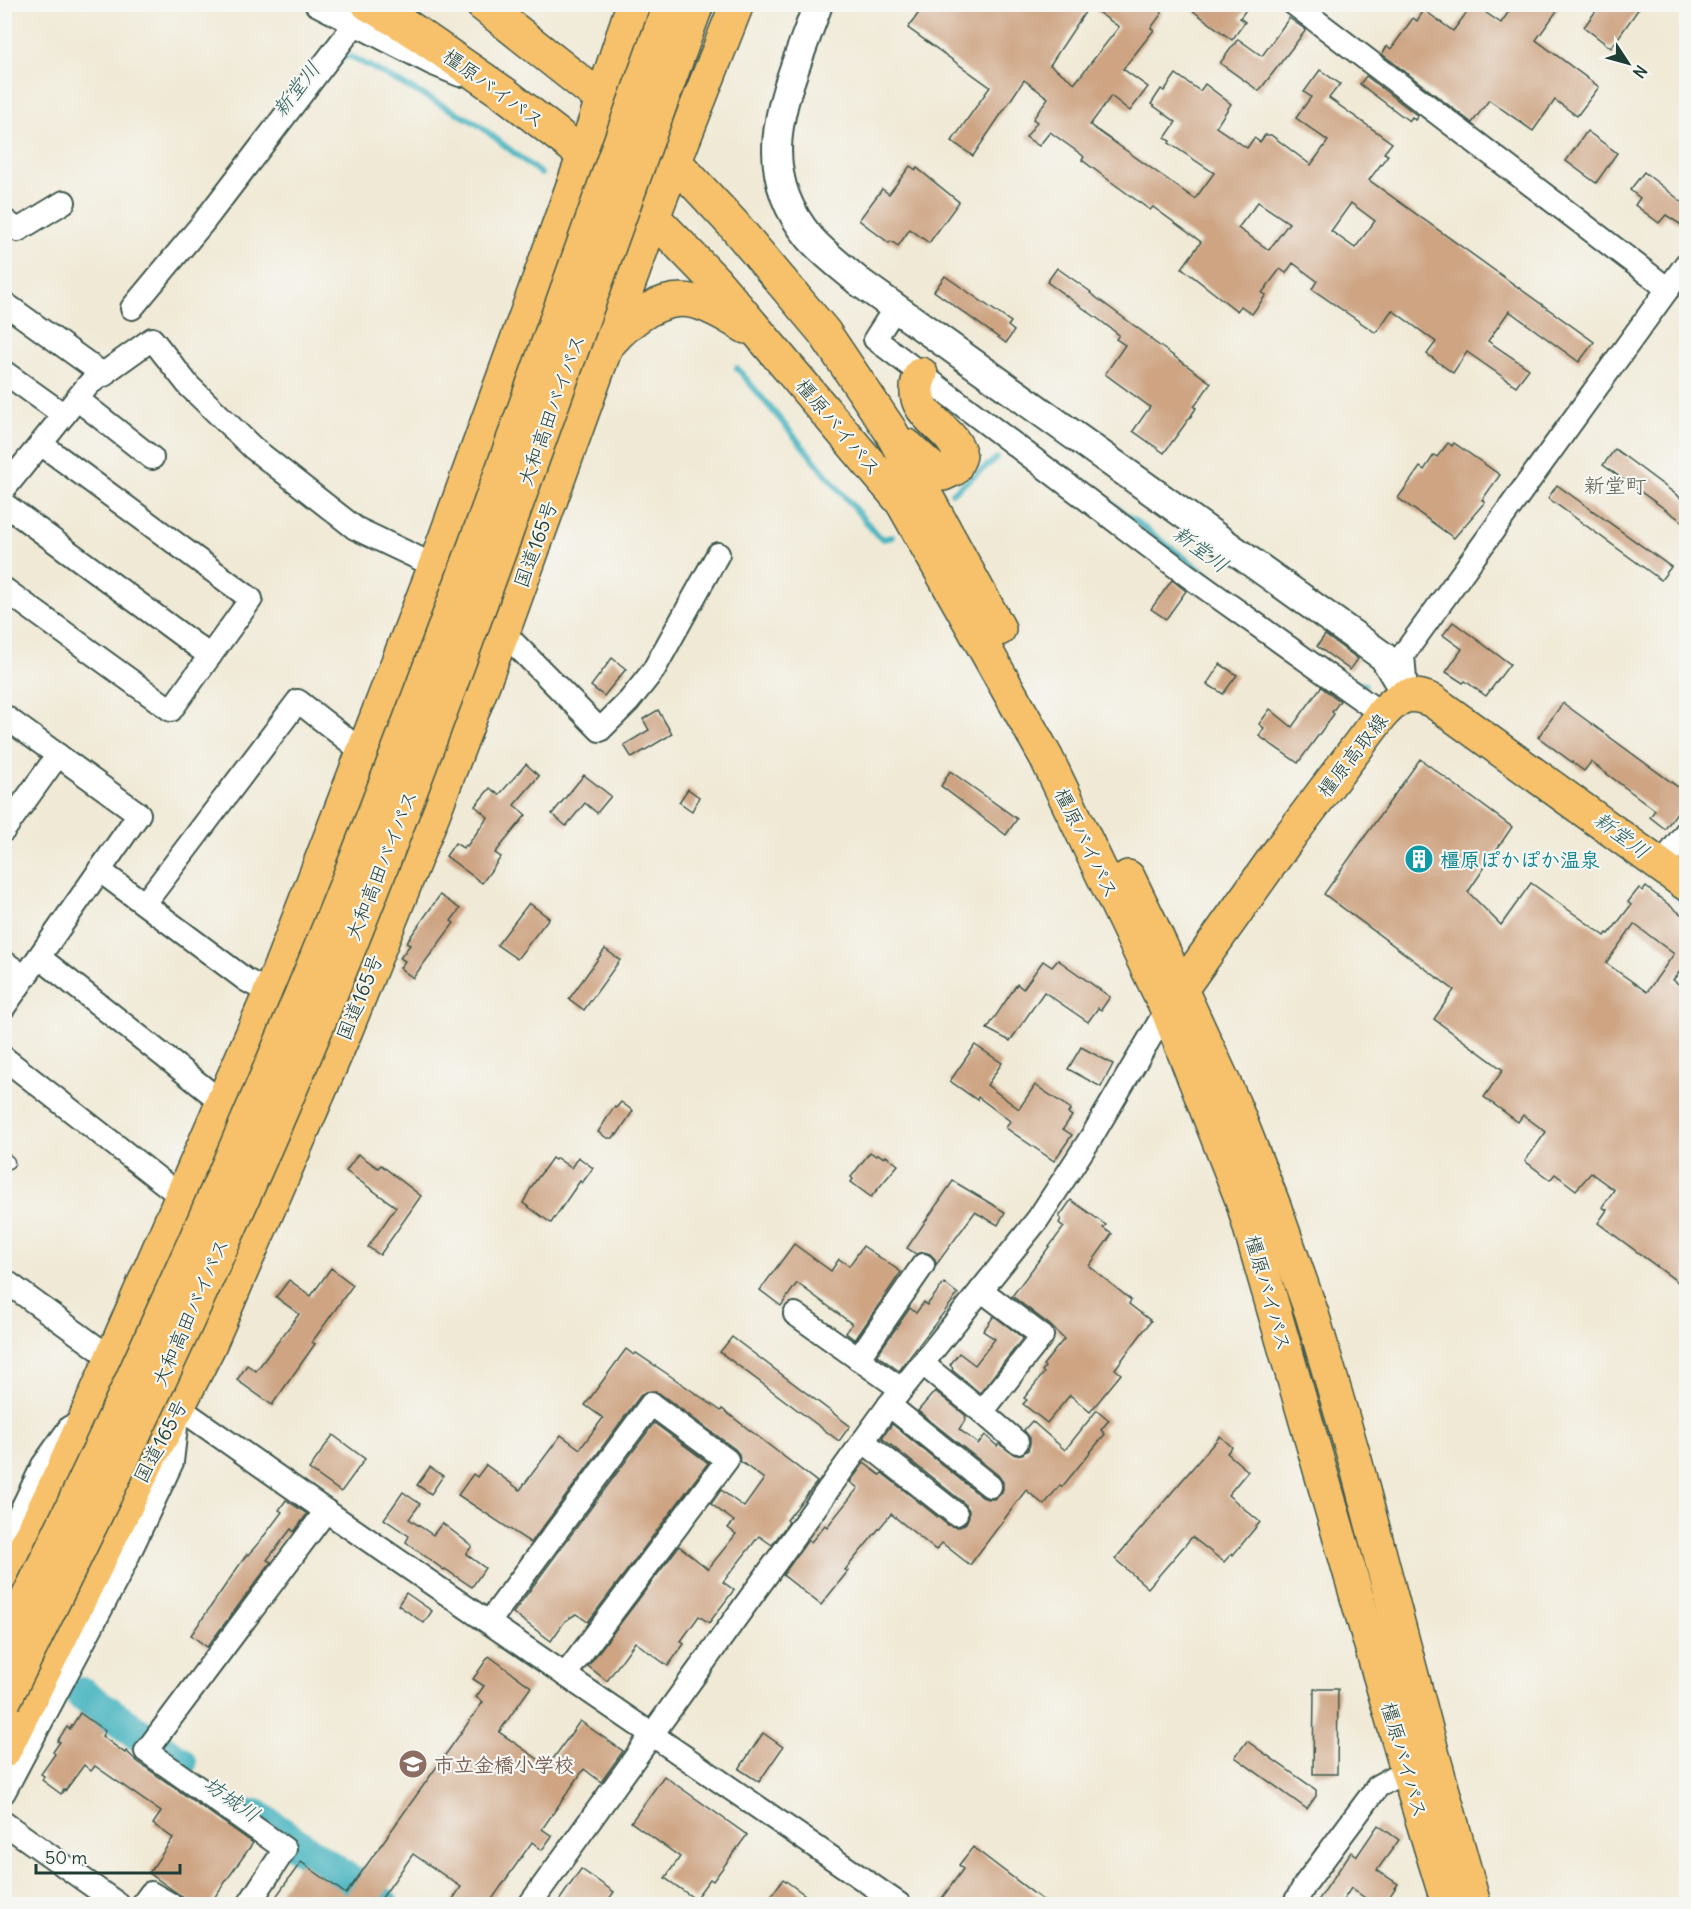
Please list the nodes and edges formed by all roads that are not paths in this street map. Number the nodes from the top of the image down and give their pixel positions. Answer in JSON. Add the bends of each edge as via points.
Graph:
{"nodes":[{"id":1,"x":316,"y":4,"type":"edge"},
{"id":2,"x":624,"y":4,"type":"edge"},
{"id":3,"x":633,"y":4,"type":"edge"},
{"id":4,"x":670,"y":4,"type":"edge"},
{"id":5,"x":697,"y":4,"type":"edge"},
{"id":6,"x":703,"y":4,"type":"edge"},
{"id":7,"x":737,"y":4,"type":"edge"},
{"id":8,"x":753,"y":4,"type":"edge"},
{"id":9,"x":818,"y":4,"type":"edge"},
{"id":10,"x":1294,"y":4,"type":"edge"},
{"id":11,"x":484,"y":5,"type":"edge"},
{"id":12,"x":361,"y":14,"type":"edge"},
{"id":13,"x":620,"y":40,"type":"junction"},
{"id":14,"x":614,"y":110,"type":"junction"},
{"id":15,"x":584,"y":155,"type":"junction"},
{"id":16,"x":675,"y":162,"type":"junction"},
{"id":17,"x":64,"y":202,"type":"dead end"},
{"id":18,"x":653,"y":218,"type":"junction"},
{"id":19,"x":4,"y":220,"type":"edge"},
{"id":20,"x":1686,"y":264,"type":"edge"},
{"id":21,"x":1668,"y":289,"type":"junction"},
{"id":22,"x":4,"y":303,"type":"edge"},
{"id":23,"x":132,"y":308,"type":"dead end"},
{"id":24,"x":896,"y":308,"type":"junction"},
{"id":25,"x":761,"y":334,"type":"junction"},
{"id":26,"x":606,"y":348,"type":"junction"},
{"id":27,"x":4,"y":372,"type":"edge"},
{"id":28,"x":921,"y":374,"type":"junction"},
{"id":29,"x":104,"y":375,"type":"junction"},
{"id":30,"x":71,"y":407,"type":"junction"},
{"id":31,"x":890,"y":430,"type":"junction"},
{"id":32,"x":41,"y":444,"type":"junction"},
{"id":33,"x":152,"y":458,"type":"dead end"},
{"id":34,"x":12,"y":467,"type":"edge"},
{"id":35,"x":4,"y":489,"type":"edge"},
{"id":36,"x":4,"y":504,"type":"edge"},
{"id":37,"x":718,"y":554,"type":"dead end"},
{"id":38,"x":435,"y":566,"type":"junction"},
{"id":39,"x":4,"y":589,"type":"edge"},
{"id":40,"x":506,"y":626,"type":"junction"},
{"id":41,"x":210,"y":656,"type":"junction"},
{"id":42,"x":1394,"y":704,"type":"junction"},
{"id":43,"x":4,"y":716,"type":"edge"},
{"id":44,"x":58,"y":756,"type":"junction"},
{"id":45,"x":362,"y":757,"type":"junction"},
{"id":46,"x":432,"y":817,"type":"junction"},
{"id":47,"x":4,"y":830,"type":"edge"},
{"id":48,"x":1686,"y":832,"type":"edge"},
{"id":49,"x":99,"y":870,"type":"junction"},
{"id":50,"x":1674,"y":874,"type":"edge"},
{"id":51,"x":146,"y":903,"type":"junction"},
{"id":52,"x":39,"y":957,"type":"junction"},
{"id":53,"x":4,"y":962,"type":"edge"},
{"id":54,"x":25,"y":977,"type":"junction"},
{"id":55,"x":270,"y":993,"type":"junction"},
{"id":56,"x":1174,"y":999,"type":"junction"},
{"id":57,"x":4,"y":1006,"type":"edge"},
{"id":58,"x":346,"y":1030,"type":"junction"},
{"id":59,"x":4,"y":1058,"type":"edge"},
{"id":60,"x":223,"y":1103,"type":"junction"},
{"id":61,"x":197,"y":1166,"type":"junction"},
{"id":62,"x":183,"y":1198,"type":"junction"},
{"id":63,"x":273,"y":1200,"type":"junction"},
{"id":64,"x":922,"y":1265,"type":"dead end"},
{"id":65,"x":4,"y":1280,"type":"edge"},
{"id":66,"x":981,"y":1290,"type":"junction"},
{"id":67,"x":795,"y":1314,"type":"dead end"},
{"id":68,"x":858,"y":1359,"type":"junction"},
{"id":69,"x":923,"y":1364,"type":"junction"},
{"id":70,"x":105,"y":1373,"type":"junction"},
{"id":71,"x":895,"y":1397,"type":"junction"},
{"id":72,"x":178,"y":1407,"type":"junction"},
{"id":73,"x":982,"y":1412,"type":"junction"},
{"id":74,"x":863,"y":1441,"type":"junction"},
{"id":75,"x":1017,"y":1442,"type":"dead end"},
{"id":76,"x":990,"y":1486,"type":"dead end"},
{"id":77,"x":326,"y":1511,"type":"junction"},
{"id":78,"x":956,"y":1514,"type":"dead end"},
{"id":79,"x":4,"y":1546,"type":"edge"},
{"id":80,"x":4,"y":1591,"type":"edge"},
{"id":81,"x":489,"y":1622,"type":"junction"},
{"id":82,"x":4,"y":1645,"type":"edge"},
{"id":83,"x":565,"y":1676,"type":"junction"},
{"id":84,"x":4,"y":1701,"type":"edge"},
{"id":85,"x":654,"y":1736,"type":"junction"},
{"id":86,"x":4,"y":1751,"type":"edge"},
{"id":87,"x":1407,"y":1770,"type":"junction"},
{"id":88,"x":4,"y":1792,"type":"edge"},
{"id":89,"x":4,"y":1822,"type":"edge"},
{"id":90,"x":118,"y":1905,"type":"edge"},
{"id":91,"x":143,"y":1905,"type":"edge"},
{"id":92,"x":170,"y":1905,"type":"edge"},
{"id":93,"x":249,"y":1905,"type":"edge"},
{"id":94,"x":530,"y":1905,"type":"edge"},
{"id":95,"x":899,"y":1905,"type":"edge"},
{"id":96,"x":1294,"y":1905,"type":"edge"},
{"id":97,"x":1448,"y":1905,"type":"edge"},
{"id":98,"x":1474,"y":1905,"type":"edge"}],
"edges":[{"from":1,"to":12,"type":"street"},
{"from":2,"to":13,"type":"street"},
{"from":3,"to":13,"type":"main road"},
{"from":4,"to":82,"type":"main road","name":"大和高田バイパス","bridge":true,"via":[[494,492],[343,893],[165,1307]]},
{"from":5,"to":84,"type":"main road","name":"大和高田バイパス","bridge":true,"via":[[527,478],[368,900],[194,1305],[126,1454]]},
{"from":6,"to":14,"type":"main road"},
{"from":7,"to":16,"type":"main road"},
{"from":8,"to":16,"type":"main road","via":[[719,82]]},
{"from":9,"to":24,"type":"street","via":[[777,131],[776,162],[781,189],[810,238],[858,281]]},
{"from":10,"to":21,"type":"street"},
{"from":11,"to":14,"type":"main road","name":"橿原バイパス"},
{"from":12,"to":15,"type":"main road","name":"橿原バイパス","via":[[408,27]]},
{"from":12,"to":23,"type":"street","via":[[202,224]]},
{"from":13,"to":14,"type":"main road"},
{"from":14,"to":15,"type":"main road"},
{"from":14,"to":16,"type":"main road","name":"橿原バイパス"},
{"from":15,"to":18,"type":"main road","name":"橿原バイパス"},
{"from":15,"to":38,"type":"main road"},
{"from":16,"to":18,"type":"main road","name":"国道165号"},
{"from":16,"to":31,"type":"main road","name":"橿原バイパス","via":[[824,332]]},
{"from":17,"to":19,"type":"street","via":[[18,230]]},
{"from":18,"to":25,"type":"main road","name":"橿原バイパス"},
{"from":18,"to":26,"type":"main road","name":"国道165号"},
{"from":20,"to":21,"type":"street"},
{"from":21,"to":42,"type":"street","via":[[1403,655]]},
{"from":22,"to":29,"type":"street"},
{"from":24,"to":28,"type":"street","via":[[875,339]]},
{"from":24,"to":42,"type":"street","via":[[1384,657]]},
{"from":25,"to":26,"type":"main road","via":[[706,306],[680,300],[642,314]]},
{"from":25,"to":56,"type":"main road","name":"橿原バイパス","via":[[902,502],[1046,757]]},
{"from":26,"to":40,"type":"main road","name":"国道165号"},
{"from":27,"to":30,"type":"street"},
{"from":28,"to":31,"type":"main road","via":[[917,389],[920,404],[959,450],[954,469],[949,473],[937,472]]},
{"from":28,"to":42,"type":"street","via":[[1187,575]]},
{"from":29,"to":30,"type":"street","via":[[89,384]]},
{"from":29,"to":38,"type":"street","via":[[152,339],[189,386],[253,448],[355,528]]},
{"from":30,"to":32,"type":"street"},
{"from":30,"to":33,"type":"street"},
{"from":31,"to":56,"type":"main road","name":"橿原バイパス","via":[[953,541],[1150,922]]},
{"from":32,"to":34,"type":"street"},
{"from":32,"to":41,"type":"street","via":[[251,599]]},
{"from":34,"to":35,"type":"street"},
{"from":36,"to":41,"type":"street"},
{"from":37,"to":40,"type":"street","via":[[653,670],[600,730]]},
{"from":38,"to":40,"type":"street"},
{"from":38,"to":45,"type":"main road"},
{"from":39,"to":41,"type":"street","via":[[171,710]]},
{"from":40,"to":46,"type":"main road","name":"国道165号"},
{"from":42,"to":50,"type":"main road","via":[[1420,695],[1433,700]]},
{"from":42,"to":56,"type":"main road","name":"橿原高取線","via":[[1290,836]]},
{"from":43,"to":44,"type":"street"},
{"from":44,"to":47,"type":"street"},
{"from":44,"to":49,"type":"street","via":[[139,814]]},
{"from":45,"to":46,"type":"street"},
{"from":45,"to":51,"type":"street","via":[[298,700]]},
{"from":45,"to":55,"type":"main road"},
{"from":46,"to":58,"type":"main road","name":"国道165号"},
{"from":48,"to":50,"type":"street"},
{"from":49,"to":51,"type":"street"},
{"from":49,"to":52,"type":"street"},
{"from":51,"to":55,"type":"street","via":[[246,980]]},
{"from":52,"to":54,"type":"street"},
{"from":52,"to":60,"type":"street"},
{"from":53,"to":54,"type":"street"},
{"from":54,"to":57,"type":"street"},
{"from":55,"to":58,"type":"street"},
{"from":55,"to":60,"type":"main road"},
{"from":56,"to":66,"type":"street","via":[[1038,1219]]},
{"from":56,"to":87,"type":"main road","name":"橿原バイパス","via":[[1242,1200]]},
{"from":56,"to":98,"type":"main road","name":"橿原バイパス","via":[[1234,1105],[1312,1314]]},
{"from":58,"to":63,"type":"main road","name":"国道165号"},
{"from":59,"to":62,"type":"street"},
{"from":60,"to":61,"type":"main road"},
{"from":61,"to":62,"type":"main road"},
{"from":61,"to":63,"type":"street"},
{"from":62,"to":70,"type":"main road"},
{"from":63,"to":72,"type":"main road","name":"国道165号"},
{"from":64,"to":68,"type":"street"},
{"from":65,"to":70,"type":"street"},
{"from":66,"to":69,"type":"street"},
{"from":66,"to":73,"type":"street","via":[[1042,1336]]},
{"from":67,"to":68,"type":"street"},
{"from":68,"to":71,"type":"street"},
{"from":69,"to":71,"type":"street"},
{"from":69,"to":73,"type":"street"},
{"from":70,"to":72,"type":"street"},
{"from":70,"to":79,"type":"street","via":[[43,1465]]},
{"from":70,"to":80,"type":"main road"},
{"from":71,"to":74,"type":"street"},
{"from":71,"to":76,"type":"street"},
{"from":72,"to":77,"type":"street"},
{"from":72,"to":86,"type":"main road","name":"国道165号"},
{"from":72,"to":88,"type":"street","via":[[172,1462],[119,1575]]},
{"from":73,"to":75,"type":"street"},
{"from":74,"to":78,"type":"street"},
{"from":74,"to":85,"type":"street"},
{"from":77,"to":81,"type":"street"},
{"from":77,"to":93,"type":"street","via":[[146,1751],[285,1849]]},
{"from":81,"to":83,"type":"street"},
{"from":81,"to":83,"type":"street","via":[[651,1404],[727,1460]]},
{"from":83,"to":85,"type":"street"},
{"from":85,"to":94,"type":"street"},
{"from":85,"to":95,"type":"street"},
{"from":87,"to":96,"type":"street","via":[[1378,1786]]},
{"from":87,"to":97,"type":"main road","name":"橿原バイパス"},
{"from":89,"to":90,"type":"street"},
{"from":91,"to":92,"type":"street","via":[[151,1893]]}]}
